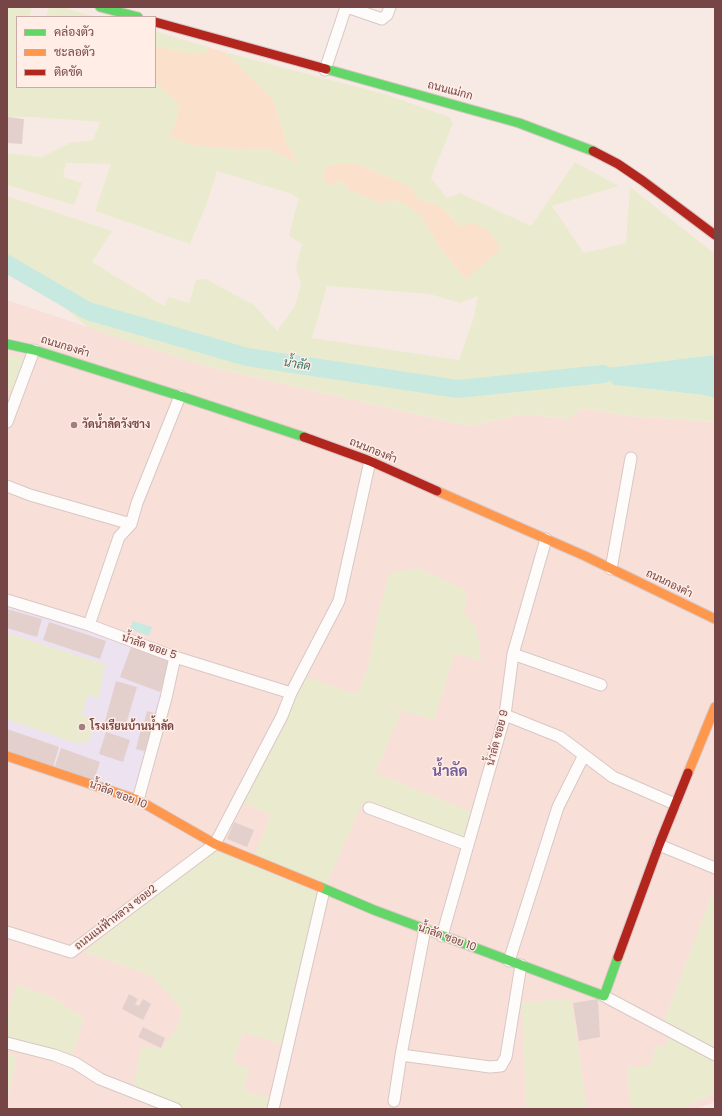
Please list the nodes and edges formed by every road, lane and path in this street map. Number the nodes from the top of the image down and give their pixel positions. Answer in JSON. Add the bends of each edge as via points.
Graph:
{"nodes":[{"id":1,"x":100,"y":7,"type":"edge"},
{"id":2,"x":346,"y":7,"type":"edge"},
{"id":3,"x":390,"y":7,"type":"edge"},
{"id":4,"x":134,"y":16,"type":"edge"},
{"id":5,"x":156,"y":22,"type":"edge"},
{"id":6,"x":326,"y":70,"type":"junction"},
{"id":7,"x":715,"y":235,"type":"edge"},
{"id":8,"x":7,"y":344,"type":"edge"},
{"id":9,"x":34,"y":350,"type":"junction"},
{"id":10,"x":180,"y":396,"type":"junction"},
{"id":11,"x":7,"y":422,"type":"edge"},
{"id":12,"x":631,"y":458,"type":"dead end"},
{"id":13,"x":370,"y":461,"type":"junction"},
{"id":14,"x":7,"y":486,"type":"edge"},
{"id":15,"x":131,"y":524,"type":"junction"},
{"id":16,"x":546,"y":539,"type":"junction"},
{"id":17,"x":611,"y":569,"type":"junction"},
{"id":18,"x":7,"y":600,"type":"edge"},
{"id":19,"x":715,"y":619,"type":"edge"},
{"id":20,"x":89,"y":625,"type":"junction"},
{"id":21,"x":513,"y":654,"type":"junction"},
{"id":22,"x":176,"y":657,"type":"junction"},
{"id":23,"x":601,"y":685,"type":"dead end"},
{"id":24,"x":291,"y":693,"type":"junction"},
{"id":25,"x":715,"y":707,"type":"edge"},
{"id":26,"x":505,"y":715,"type":"junction"},
{"id":27,"x":584,"y":755,"type":"junction"},
{"id":28,"x":7,"y":756,"type":"edge"},
{"id":29,"x":138,"y":800,"type":"junction"},
{"id":30,"x":675,"y":804,"type":"junction"},
{"id":31,"x":368,"y":808,"type":"dead end"},
{"id":32,"x":215,"y":844,"type":"junction"},
{"id":33,"x":468,"y":845,"type":"junction"},
{"id":34,"x":659,"y":845,"type":"junction"},
{"id":35,"x":715,"y":868,"type":"edge"},
{"id":36,"x":324,"y":890,"type":"junction"},
{"id":37,"x":425,"y":929,"type":"junction"},
{"id":38,"x":7,"y":932,"type":"edge"},
{"id":39,"x":442,"y":936,"type":"junction"},
{"id":40,"x":509,"y":961,"type":"junction"},
{"id":41,"x":521,"y":965,"type":"junction"},
{"id":42,"x":604,"y":996,"type":"junction"},
{"id":43,"x":7,"y":1043,"type":"edge"},
{"id":44,"x":401,"y":1055,"type":"junction"},
{"id":45,"x":715,"y":1055,"type":"edge"},
{"id":46,"x":394,"y":1102,"type":"dead end"},
{"id":47,"x":176,"y":1109,"type":"edge"},
{"id":48,"x":273,"y":1109,"type":"edge"}],
"edges":[{"from":1,"to":4,"type":"street"},
{"from":2,"to":3,"type":"street","via":[[382,19]]},
{"from":2,"to":6,"type":"street"},
{"from":5,"to":6,"type":"street","name":"ถนนแม่กก"},
{"from":6,"to":7,"type":"street","name":"ถนนแม่กก","via":[[519,123],[579,145],[618,164]]},
{"from":8,"to":9,"type":"street","name":"ถนนกองคำ"},
{"from":9,"to":10,"type":"street","name":"ถนนกองคำ"},
{"from":9,"to":11,"type":"street"},
{"from":10,"to":13,"type":"street","name":"ถนนกองคำ"},
{"from":10,"to":15,"type":"street"},
{"from":12,"to":17,"type":"street"},
{"from":13,"to":16,"type":"street","name":"ถนนกองคำ"},
{"from":13,"to":24,"type":"street","via":[[338,601]]},
{"from":14,"to":15,"type":"street"},
{"from":15,"to":20,"type":"street","via":[[119,537]]},
{"from":16,"to":17,"type":"street","name":"ถนนกองคำ"},
{"from":16,"to":21,"type":"street","name":"น้ำลัด ซอย 9"},
{"from":17,"to":19,"type":"street","name":"ถนนกองคำ"},
{"from":18,"to":20,"type":"street","name":"น้ำลัด ซอย 5"},
{"from":20,"to":22,"type":"street","name":"น้ำลัด ซอย 5"},
{"from":21,"to":23,"type":"street"},
{"from":21,"to":26,"type":"street","name":"น้ำลัด ซอย 9"},
{"from":22,"to":24,"type":"street","name":"น้ำลัด ซอย 5"},
{"from":22,"to":29,"type":"street"},
{"from":24,"to":32,"type":"street","via":[[282,716]]},
{"from":25,"to":30,"type":"street"},
{"from":26,"to":27,"type":"street","via":[[560,737]]},
{"from":26,"to":33,"type":"street","name":"น้ำลัด ซอย 9"},
{"from":27,"to":30,"type":"street","via":[[613,777]]},
{"from":27,"to":40,"type":"street","via":[[558,807]]},
{"from":28,"to":29,"type":"street","name":"น้ำลัด ซอย 10"},
{"from":29,"to":32,"type":"street","name":"น้ำลัด ซอย 10"},
{"from":30,"to":34,"type":"street"},
{"from":31,"to":33,"type":"street"},
{"from":32,"to":36,"type":"street","name":"น้ำลัด ซอย 10"},
{"from":32,"to":38,"type":"street","name":"ถนนแม่ฟ้าหลวง ซอย2","via":[[71,952]]},
{"from":33,"to":39,"type":"street","name":"น้ำลัด ซอย 9"},
{"from":34,"to":35,"type":"street"},
{"from":34,"to":42,"type":"street"},
{"from":36,"to":37,"type":"street","name":"น้ำลัด ซอย 10"},
{"from":36,"to":48,"type":"street"},
{"from":37,"to":39,"type":"street","name":"น้ำลัด ซอย 10"},
{"from":37,"to":44,"type":"street"},
{"from":39,"to":40,"type":"street","name":"น้ำลัด ซอย 10"},
{"from":40,"to":41,"type":"street","name":"น้ำลัด ซอย 10"},
{"from":41,"to":42,"type":"street","name":"น้ำลัด ซอย 10"},
{"from":41,"to":44,"type":"street","via":[[506,1057],[501,1066],[490,1067]]},
{"from":42,"to":45,"type":"street"},
{"from":43,"to":47,"type":"street","via":[[75,1063],[100,1079]]},
{"from":44,"to":46,"type":"street"}]}
